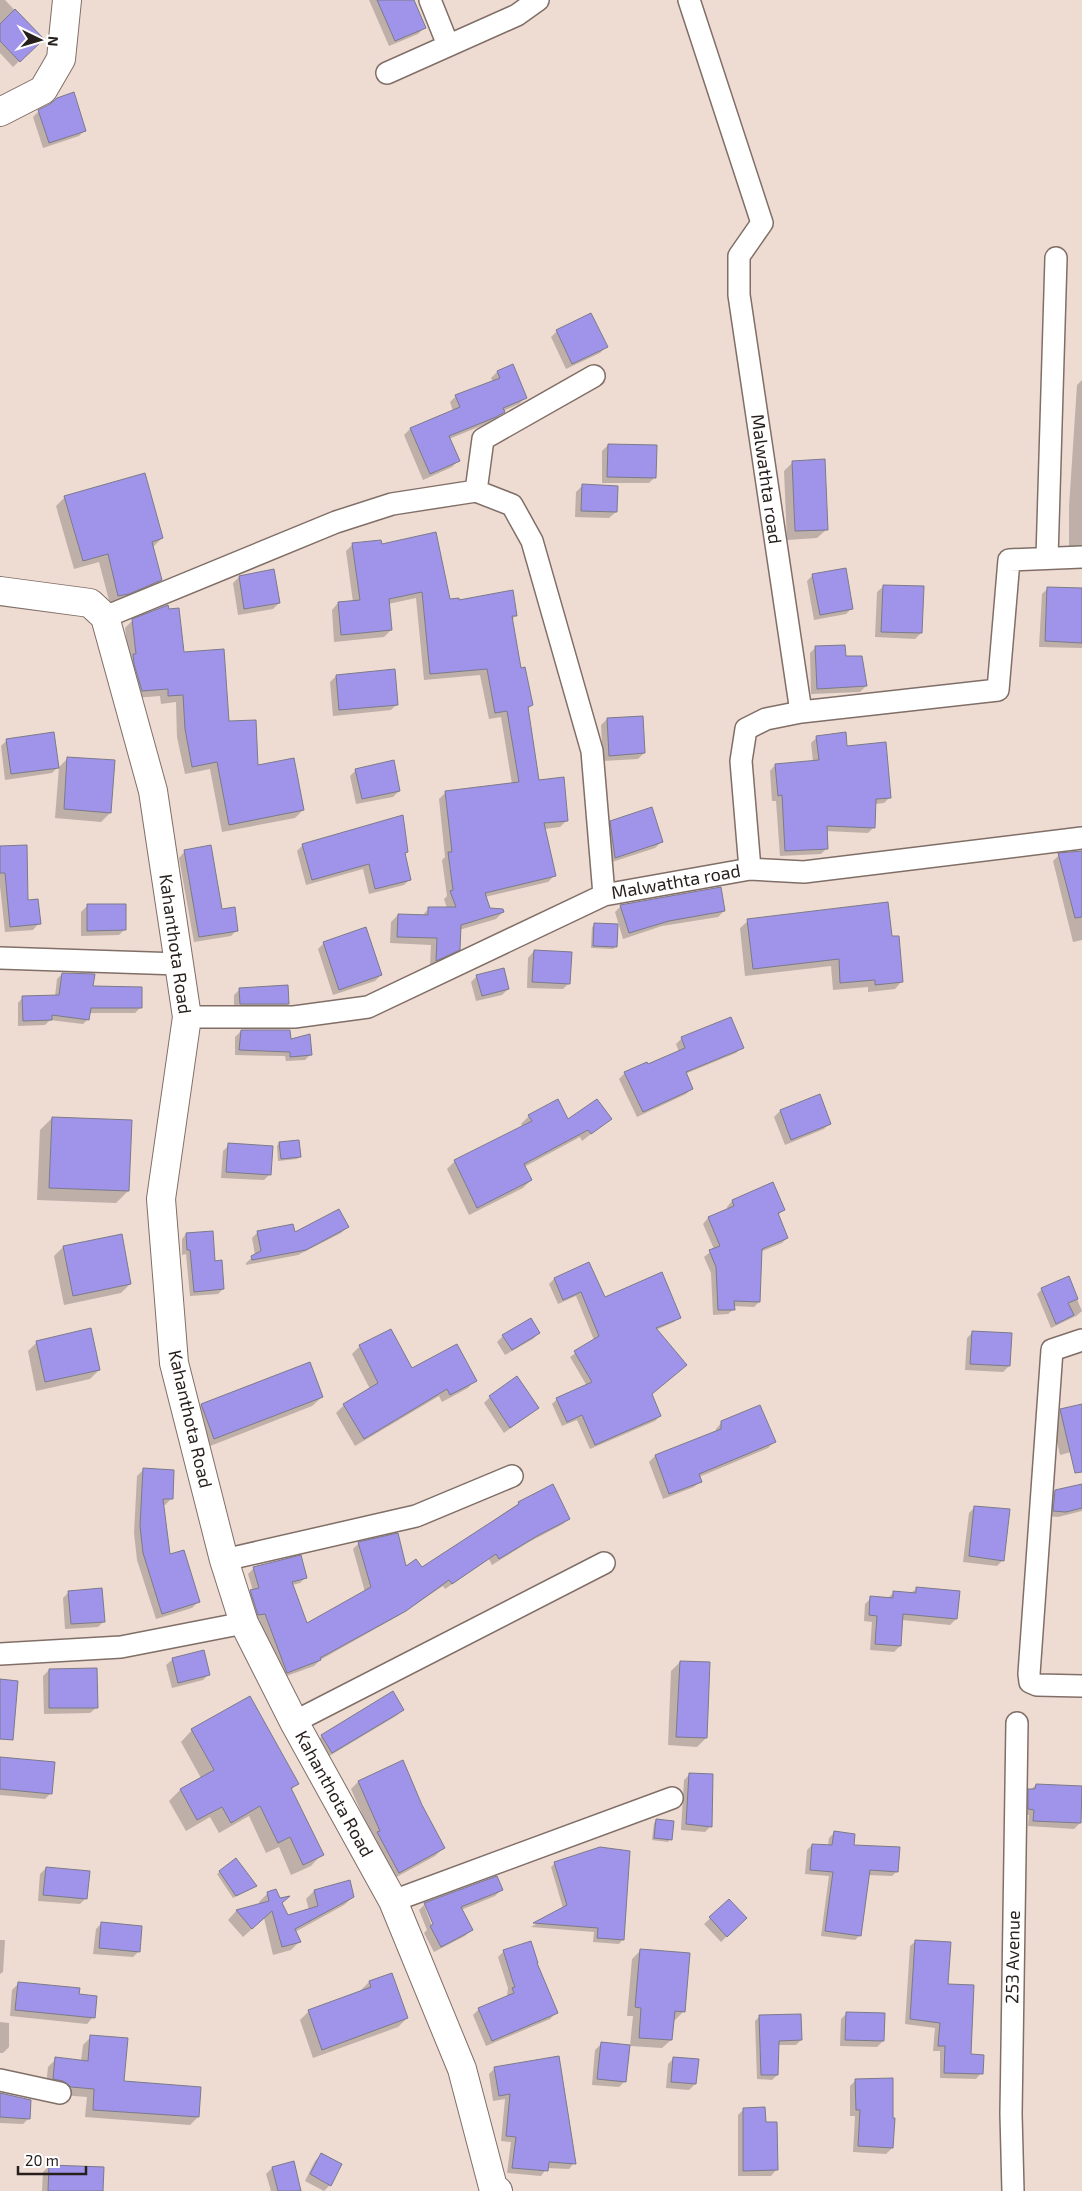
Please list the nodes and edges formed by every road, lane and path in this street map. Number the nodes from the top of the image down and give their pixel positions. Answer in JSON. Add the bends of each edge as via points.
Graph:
{"nodes":[{"id":1,"x":67,"y":0,"type":"edge"},
{"id":2,"x":430,"y":0,"type":"edge"},
{"id":3,"x":538,"y":0,"type":"edge"},
{"id":4,"x":689,"y":0,"type":"edge"},
{"id":5,"x":448,"y":46,"type":"junction"},
{"id":6,"x":387,"y":73,"type":"dead end"},
{"id":7,"x":0,"y":112,"type":"edge"},
{"id":8,"x":1056,"y":258,"type":"dead end"},
{"id":9,"x":594,"y":376,"type":"dead end"},
{"id":10,"x":476,"y":491,"type":"junction"},
{"id":11,"x":1082,"y":557,"type":"edge"},
{"id":12,"x":1047,"y":558,"type":"junction"},
{"id":13,"x":0,"y":591,"type":"edge"},
{"id":14,"x":105,"y":617,"type":"junction"},
{"id":15,"x":801,"y":712,"type":"junction"},
{"id":16,"x":1082,"y":838,"type":"edge"},
{"id":17,"x":750,"y":869,"type":"junction"},
{"id":18,"x":604,"y":895,"type":"junction"},
{"id":19,"x":0,"y":958,"type":"edge"},
{"id":20,"x":179,"y":964,"type":"junction"},
{"id":21,"x":187,"y":1017,"type":"junction"},
{"id":22,"x":1082,"y":1340,"type":"edge"},
{"id":23,"x":512,"y":1476,"type":"dead end"},
{"id":24,"x":224,"y":1560,"type":"junction"},
{"id":25,"x":604,"y":1563,"type":"dead end"},
{"id":26,"x":244,"y":1623,"type":"junction"},
{"id":27,"x":0,"y":1654,"type":"edge"},
{"id":28,"x":1082,"y":1686,"type":"edge"},
{"id":29,"x":294,"y":1722,"type":"junction"},
{"id":30,"x":1017,"y":1723,"type":"dead end"},
{"id":31,"x":672,"y":1798,"type":"dead end"},
{"id":32,"x":393,"y":1901,"type":"junction"},
{"id":33,"x":0,"y":2080,"type":"edge"},
{"id":34,"x":60,"y":2093,"type":"dead end"},
{"id":35,"x":498,"y":2191,"type":"edge"},
{"id":36,"x":1013,"y":2191,"type":"edge"}],
"edges":[{"from":1,"to":7,"type":"main road","via":[[61,59],[43,90]]},
{"from":2,"to":5,"type":"street"},
{"from":3,"to":5,"type":"street","via":[[517,15]]},
{"from":4,"to":15,"type":"street","name":"Malwathta road","via":[[762,223],[739,256],[739,295]]},
{"from":5,"to":6,"type":"street"},
{"from":8,"to":12,"type":"street"},
{"from":9,"to":10,"type":"street","via":[[482,439]]},
{"from":10,"to":14,"type":"street","via":[[392,504],[336,522]]},
{"from":10,"to":18,"type":"street","via":[[512,505],[532,541],[592,751]]},
{"from":11,"to":12,"type":"street"},
{"from":12,"to":15,"type":"street","via":[[1009,560],[998,690]]},
{"from":13,"to":14,"type":"main road","via":[[90,603]]},
{"from":14,"to":20,"type":"main road","name":"Kahanthota Road","via":[[153,791]]},
{"from":15,"to":17,"type":"street","name":"Malwathta road","via":[[766,719],[746,728],[741,761]]},
{"from":16,"to":17,"type":"street","via":[[804,872]]},
{"from":17,"to":18,"type":"street","name":"Malwathta road"},
{"from":18,"to":21,"type":"street","name":"Malwathta road","via":[[368,1007],[294,1017]]},
{"from":19,"to":20,"type":"street"},
{"from":20,"to":21,"type":"main road","name":"Kahanthota Road"},
{"from":21,"to":24,"type":"main road","name":"Kahanthota Road","via":[[161,1199],[174,1363]]},
{"from":22,"to":28,"type":"street","via":[[1052,1350],[1029,1674],[1030,1682],[1037,1685]]},
{"from":23,"to":24,"type":"street","via":[[416,1516]]},
{"from":24,"to":26,"type":"main road","name":"Kahanthota Road"},
{"from":25,"to":29,"type":"street"},
{"from":26,"to":27,"type":"street","via":[[121,1647]]},
{"from":26,"to":29,"type":"main road","name":"Kahanthota Road"},
{"from":29,"to":32,"type":"main road","name":"Kahanthota Road"},
{"from":30,"to":36,"type":"street","name":"253 Avenue","via":[[1011,2114]]},
{"from":31,"to":32,"type":"street"},
{"from":32,"to":35,"type":"main road","name":"Kahanthota Road","via":[[462,2068],[493,2187]]},
{"from":33,"to":34,"type":"street"}]}
